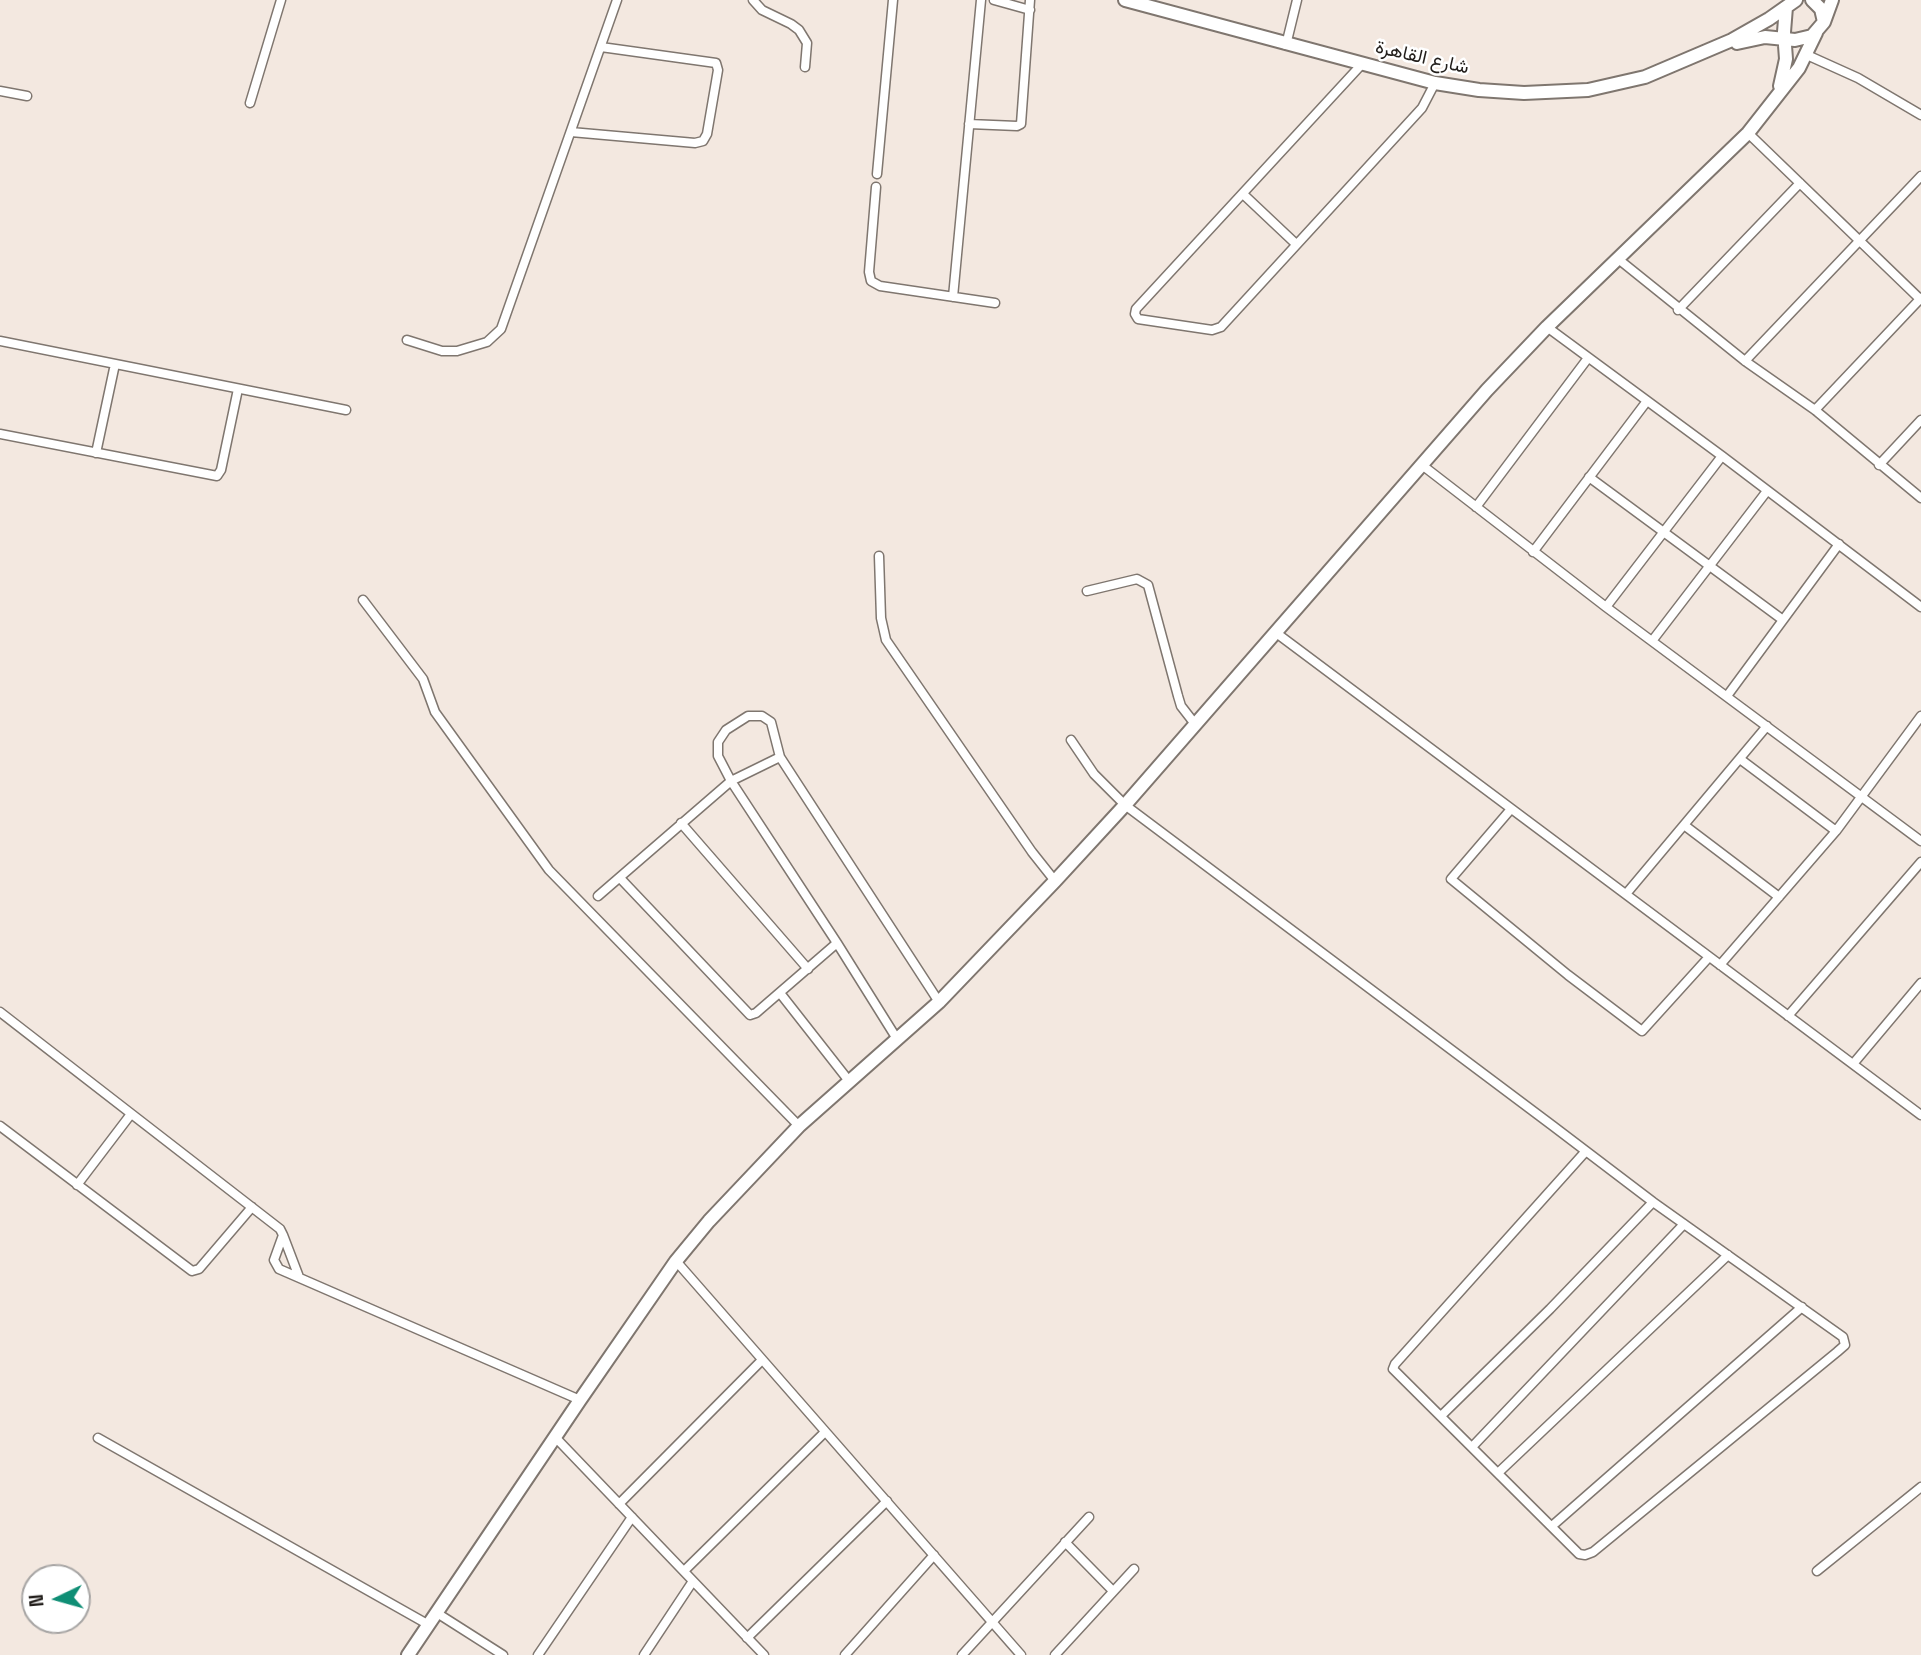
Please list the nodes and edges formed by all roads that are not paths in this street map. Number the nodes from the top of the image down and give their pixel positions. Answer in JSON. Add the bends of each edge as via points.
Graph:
{"nodes":[{"id":1,"x":281,"y":0,"type":"edge"},
{"id":2,"x":617,"y":0,"type":"edge"},
{"id":3,"x":753,"y":0,"type":"edge"},
{"id":4,"x":893,"y":0,"type":"edge"},
{"id":5,"x":981,"y":0,"type":"edge"},
{"id":6,"x":994,"y":0,"type":"edge"},
{"id":7,"x":1125,"y":0,"type":"edge"},
{"id":8,"x":1297,"y":0,"type":"edge"},
{"id":9,"x":1812,"y":0,"type":"edge"},
{"id":10,"x":1832,"y":0,"type":"edge"},
{"id":11,"x":1791,"y":4,"type":"edge"},
{"id":12,"x":1030,"y":5,"type":"edge"},
{"id":13,"x":1820,"y":28,"type":"junction"},
{"id":14,"x":1784,"y":40,"type":"junction"},
{"id":15,"x":1286,"y":45,"type":"junction"},
{"id":16,"x":601,"y":47,"type":"junction"},
{"id":17,"x":1713,"y":49,"type":"junction"},
{"id":18,"x":1807,"y":55,"type":"junction"},
{"id":19,"x":1362,"y":64,"type":"junction"},
{"id":20,"x":805,"y":67,"type":"dead end"},
{"id":21,"x":1435,"y":83,"type":"junction"},
{"id":22,"x":0,"y":91,"type":"edge"},
{"id":23,"x":27,"y":96,"type":"dead end"},
{"id":24,"x":1776,"y":96,"type":"junction"},
{"id":25,"x":250,"y":103,"type":"dead end"},
{"id":26,"x":1921,"y":115,"type":"edge"},
{"id":27,"x":969,"y":124,"type":"junction"},
{"id":28,"x":571,"y":132,"type":"junction"},
{"id":29,"x":1748,"y":133,"type":"junction"},
{"id":30,"x":877,"y":174,"type":"dead end"},
{"id":31,"x":1921,"y":176,"type":"edge"},
{"id":32,"x":1800,"y":183,"type":"junction"},
{"id":33,"x":876,"y":187,"type":"dead end"},
{"id":34,"x":1243,"y":194,"type":"junction"},
{"id":35,"x":1859,"y":241,"type":"junction"},
{"id":36,"x":1296,"y":244,"type":"junction"},
{"id":37,"x":1617,"y":258,"type":"junction"},
{"id":38,"x":953,"y":297,"type":"junction"},
{"id":39,"x":1921,"y":299,"type":"edge"},
{"id":40,"x":995,"y":303,"type":"dead end"},
{"id":41,"x":1678,"y":310,"type":"junction"},
{"id":42,"x":1546,"y":327,"type":"junction"},
{"id":43,"x":407,"y":340,"type":"dead end"},
{"id":44,"x":0,"y":341,"type":"edge"},
{"id":45,"x":1588,"y":358,"type":"junction"},
{"id":46,"x":1745,"y":361,"type":"junction"},
{"id":47,"x":115,"y":364,"type":"junction"},
{"id":48,"x":237,"y":389,"type":"junction"},
{"id":49,"x":1647,"y":401,"type":"junction"},
{"id":50,"x":346,"y":410,"type":"dead end"},
{"id":51,"x":1815,"y":410,"type":"junction"},
{"id":52,"x":1921,"y":420,"type":"edge"},
{"id":53,"x":0,"y":434,"type":"edge"},
{"id":54,"x":96,"y":453,"type":"junction"},
{"id":55,"x":1722,"y":456,"type":"junction"},
{"id":56,"x":1422,"y":465,"type":"junction"},
{"id":57,"x":1879,"y":465,"type":"junction"},
{"id":58,"x":1589,"y":477,"type":"junction"},
{"id":59,"x":1767,"y":491,"type":"junction"},
{"id":60,"x":1921,"y":498,"type":"edge"},
{"id":61,"x":1476,"y":507,"type":"junction"},
{"id":62,"x":1663,"y":532,"type":"junction"},
{"id":63,"x":1839,"y":544,"type":"junction"},
{"id":64,"x":1533,"y":552,"type":"junction"},
{"id":65,"x":879,"y":556,"type":"dead end"},
{"id":66,"x":1709,"y":566,"type":"junction"},
{"id":67,"x":1087,"y":591,"type":"dead end"},
{"id":68,"x":363,"y":600,"type":"dead end"},
{"id":69,"x":1606,"y":607,"type":"junction"},
{"id":70,"x":1921,"y":607,"type":"edge"},
{"id":71,"x":1783,"y":620,"type":"junction"},
{"id":72,"x":1275,"y":632,"type":"junction"},
{"id":73,"x":1652,"y":641,"type":"junction"},
{"id":74,"x":1727,"y":696,"type":"junction"},
{"id":75,"x":1919,"y":722,"type":"edge"},
{"id":76,"x":1195,"y":723,"type":"junction"},
{"id":77,"x":1767,"y":726,"type":"junction"},
{"id":78,"x":1071,"y":740,"type":"dead end"},
{"id":79,"x":780,"y":757,"type":"junction"},
{"id":80,"x":1740,"y":759,"type":"junction"},
{"id":81,"x":731,"y":781,"type":"junction"},
{"id":82,"x":1862,"y":798,"type":"junction"},
{"id":83,"x":1125,"y":805,"type":"junction"},
{"id":84,"x":1511,"y":809,"type":"junction"},
{"id":85,"x":681,"y":823,"type":"junction"},
{"id":86,"x":1684,"y":825,"type":"junction"},
{"id":87,"x":1836,"y":831,"type":"junction"},
{"id":88,"x":1921,"y":841,"type":"edge"},
{"id":89,"x":1921,"y":862,"type":"edge"},
{"id":90,"x":620,"y":878,"type":"junction"},
{"id":91,"x":1055,"y":881,"type":"junction"},
{"id":92,"x":1626,"y":894,"type":"junction"},
{"id":93,"x":598,"y":896,"type":"dead end"},
{"id":94,"x":1779,"y":897,"type":"junction"},
{"id":95,"x":837,"y":943,"type":"junction"},
{"id":96,"x":1709,"y":957,"type":"junction"},
{"id":97,"x":1720,"y":965,"type":"junction"},
{"id":98,"x":808,"y":969,"type":"junction"},
{"id":99,"x":1921,"y":983,"type":"edge"},
{"id":100,"x":780,"y":993,"type":"junction"},
{"id":101,"x":939,"y":1002,"type":"junction"},
{"id":102,"x":0,"y":1012,"type":"edge"},
{"id":103,"x":1788,"y":1016,"type":"junction"},
{"id":104,"x":897,"y":1039,"type":"junction"},
{"id":105,"x":1853,"y":1064,"type":"junction"},
{"id":106,"x":849,"y":1081,"type":"junction"},
{"id":107,"x":131,"y":1114,"type":"junction"},
{"id":108,"x":1921,"y":1115,"type":"edge"},
{"id":109,"x":0,"y":1126,"type":"edge"},
{"id":110,"x":799,"y":1126,"type":"junction"},
{"id":111,"x":1586,"y":1151,"type":"junction"},
{"id":112,"x":77,"y":1185,"type":"junction"},
{"id":113,"x":1653,"y":1202,"type":"junction"},
{"id":114,"x":252,"y":1207,"type":"junction"},
{"id":115,"x":1684,"y":1224,"type":"junction"},
{"id":116,"x":283,"y":1234,"type":"junction"},
{"id":117,"x":1728,"y":1255,"type":"junction"},
{"id":118,"x":676,"y":1261,"type":"junction"},
{"id":119,"x":299,"y":1277,"type":"junction"},
{"id":120,"x":1802,"y":1307,"type":"junction"},
{"id":121,"x":762,"y":1360,"type":"junction"},
{"id":122,"x":580,"y":1400,"type":"junction"},
{"id":123,"x":1442,"y":1415,"type":"junction"},
{"id":124,"x":825,"y":1432,"type":"junction"},
{"id":125,"x":98,"y":1438,"type":"dead end"},
{"id":126,"x":556,"y":1438,"type":"junction"},
{"id":127,"x":1473,"y":1446,"type":"junction"},
{"id":128,"x":1499,"y":1472,"type":"junction"},
{"id":129,"x":1921,"y":1488,"type":"edge"},
{"id":130,"x":887,"y":1501,"type":"junction"},
{"id":131,"x":619,"y":1504,"type":"junction"},
{"id":132,"x":632,"y":1517,"type":"junction"},
{"id":133,"x":1089,"y":1517,"type":"dead end"},
{"id":134,"x":1552,"y":1526,"type":"junction"},
{"id":135,"x":1065,"y":1542,"type":"junction"},
{"id":136,"x":934,"y":1555,"type":"junction"},
{"id":137,"x":1135,"y":1569,"type":"dead end"},
{"id":138,"x":1817,"y":1571,"type":"dead end"},
{"id":139,"x":684,"y":1572,"type":"junction"},
{"id":140,"x":693,"y":1581,"type":"junction"},
{"id":141,"x":1113,"y":1591,"type":"junction"},
{"id":142,"x":437,"y":1613,"type":"junction"},
{"id":143,"x":992,"y":1622,"type":"junction"},
{"id":144,"x":429,"y":1625,"type":"junction"},
{"id":145,"x":747,"y":1638,"type":"junction"},
{"id":146,"x":754,"y":1651,"type":"edge"},
{"id":147,"x":408,"y":1655,"type":"edge"},
{"id":148,"x":503,"y":1655,"type":"edge"},
{"id":149,"x":538,"y":1655,"type":"edge"},
{"id":150,"x":645,"y":1655,"type":"edge"},
{"id":151,"x":764,"y":1655,"type":"edge"},
{"id":152,"x":845,"y":1655,"type":"edge"},
{"id":153,"x":961,"y":1655,"type":"edge"},
{"id":154,"x":1021,"y":1655,"type":"edge"},
{"id":155,"x":1055,"y":1655,"type":"edge"}],
"edges":[{"from":1,"to":25,"type":"street"},
{"from":2,"to":16,"type":"street"},
{"from":3,"to":20,"type":"street","via":[[799,30],[807,43]]},
{"from":4,"to":30,"type":"street"},
{"from":5,"to":27,"type":"street"},
{"from":6,"to":12,"type":"street"},
{"from":7,"to":15,"type":"main road","name":"شارع القاهرة"},
{"from":8,"to":15,"type":"street"},
{"from":9,"to":13,"type":"main road","via":[[1822,9]]},
{"from":10,"to":13,"type":"main road"},
{"from":11,"to":14,"type":"main road"},
{"from":11,"to":17,"type":"main road","name":"شارع القاهرة"},
{"from":12,"to":27,"type":"street","via":[[1021,124]]},
{"from":13,"to":14,"type":"main road","name":"شارع القاهرة","via":[[1801,39]]},
{"from":13,"to":18,"type":"main road"},
{"from":14,"to":17,"type":"main road","name":"شارع القاهرة","via":[[1765,37]]},
{"from":14,"to":24,"type":"main road","via":[[1785,69]]},
{"from":15,"to":19,"type":"main road","name":"شارع القاهرة"},
{"from":16,"to":28,"type":"street"},
{"from":16,"to":28,"type":"street","via":[[716,63],[707,134],[695,143]]},
{"from":17,"to":21,"type":"main road","name":"شارع القاهرة","via":[[1645,77],[1566,93],[1503,93]]},
{"from":18,"to":24,"type":"main road"},
{"from":18,"to":26,"type":"street"},
{"from":19,"to":21,"type":"main road","name":"شارع القاهرة"},
{"from":19,"to":34,"type":"street"},
{"from":21,"to":36,"type":"street","via":[[1422,108]]},
{"from":22,"to":23,"type":"street"},
{"from":24,"to":29,"type":"main road"},
{"from":27,"to":38,"type":"street"},
{"from":28,"to":43,"type":"street","via":[[498,334],[479,346],[457,351]]},
{"from":29,"to":32,"type":"street"},
{"from":29,"to":37,"type":"main road"},
{"from":31,"to":35,"type":"street"},
{"from":32,"to":35,"type":"street"},
{"from":32,"to":41,"type":"street"},
{"from":33,"to":38,"type":"street","via":[[871,281]]},
{"from":34,"to":36,"type":"street"},
{"from":34,"to":36,"type":"street","via":[[1136,309],[1138,319],[1217,330]]},
{"from":35,"to":39,"type":"street"},
{"from":35,"to":46,"type":"street"},
{"from":37,"to":41,"type":"street"},
{"from":37,"to":42,"type":"main road"},
{"from":38,"to":40,"type":"street"},
{"from":39,"to":51,"type":"street"},
{"from":41,"to":46,"type":"street"},
{"from":42,"to":45,"type":"street"},
{"from":42,"to":56,"type":"main road"},
{"from":44,"to":47,"type":"street"},
{"from":45,"to":49,"type":"street"},
{"from":45,"to":61,"type":"street"},
{"from":46,"to":51,"type":"street"},
{"from":47,"to":48,"type":"street"},
{"from":47,"to":54,"type":"street"},
{"from":48,"to":50,"type":"street"},
{"from":48,"to":54,"type":"street","via":[[217,476]]},
{"from":49,"to":55,"type":"street"},
{"from":49,"to":58,"type":"street"},
{"from":51,"to":57,"type":"street"},
{"from":52,"to":57,"type":"street"},
{"from":53,"to":54,"type":"street"},
{"from":55,"to":59,"type":"street"},
{"from":55,"to":62,"type":"street"},
{"from":56,"to":61,"type":"street"},
{"from":56,"to":72,"type":"main road"},
{"from":57,"to":60,"type":"street"},
{"from":58,"to":62,"type":"street"},
{"from":58,"to":64,"type":"street"},
{"from":59,"to":63,"type":"street"},
{"from":59,"to":66,"type":"street"},
{"from":61,"to":64,"type":"street"},
{"from":62,"to":66,"type":"street"},
{"from":62,"to":69,"type":"street"},
{"from":63,"to":70,"type":"street"},
{"from":63,"to":71,"type":"street"},
{"from":64,"to":69,"type":"street"},
{"from":65,"to":91,"type":"street","via":[[886,640]]},
{"from":66,"to":71,"type":"street"},
{"from":66,"to":73,"type":"street"},
{"from":67,"to":76,"type":"street","via":[[1137,579],[1148,585],[1181,706]]},
{"from":68,"to":110,"type":"street","via":[[423,679],[435,712],[549,870]]},
{"from":69,"to":73,"type":"street"},
{"from":71,"to":74,"type":"street"},
{"from":72,"to":76,"type":"main road"},
{"from":72,"to":84,"type":"street"},
{"from":73,"to":74,"type":"street"},
{"from":74,"to":77,"type":"street"},
{"from":75,"to":82,"type":"street"},
{"from":76,"to":83,"type":"main road"},
{"from":77,"to":80,"type":"street"},
{"from":77,"to":82,"type":"street"},
{"from":78,"to":83,"type":"street","via":[[1094,774]]},
{"from":79,"to":81,"type":"street"},
{"from":79,"to":81,"type":"street","via":[[771,722],[762,716],[748,716],[726,730],[718,742],[718,756]]},
{"from":79,"to":101,"type":"street"},
{"from":80,"to":86,"type":"street"},
{"from":80,"to":87,"type":"street"},
{"from":81,"to":85,"type":"street"},
{"from":81,"to":95,"type":"street"},
{"from":82,"to":87,"type":"street"},
{"from":82,"to":88,"type":"street"},
{"from":83,"to":91,"type":"main road"},
{"from":83,"to":111,"type":"street"},
{"from":84,"to":92,"type":"street"},
{"from":84,"to":96,"type":"street","via":[[1451,879],[1642,1031]]},
{"from":85,"to":90,"type":"street"},
{"from":85,"to":98,"type":"street"},
{"from":86,"to":92,"type":"street"},
{"from":86,"to":94,"type":"street"},
{"from":87,"to":94,"type":"street"},
{"from":89,"to":103,"type":"street"},
{"from":90,"to":93,"type":"street"},
{"from":90,"to":100,"type":"street","via":[[750,1015]]},
{"from":91,"to":101,"type":"main road"},
{"from":92,"to":96,"type":"street"},
{"from":94,"to":97,"type":"street"},
{"from":95,"to":98,"type":"street"},
{"from":95,"to":104,"type":"street"},
{"from":96,"to":97,"type":"street"},
{"from":97,"to":103,"type":"street"},
{"from":98,"to":100,"type":"street"},
{"from":99,"to":105,"type":"street"},
{"from":100,"to":106,"type":"street"},
{"from":101,"to":104,"type":"main road"},
{"from":102,"to":107,"type":"street"},
{"from":103,"to":105,"type":"street"},
{"from":104,"to":106,"type":"main road"},
{"from":105,"to":108,"type":"street"},
{"from":106,"to":110,"type":"main road"},
{"from":107,"to":112,"type":"street"},
{"from":107,"to":114,"type":"street"},
{"from":109,"to":112,"type":"street"},
{"from":110,"to":118,"type":"main road"},
{"from":111,"to":113,"type":"street"},
{"from":111,"to":123,"type":"street","via":[[1395,1364],[1394,1369]]},
{"from":112,"to":114,"type":"street","via":[[192,1271],[199,1269]]},
{"from":113,"to":115,"type":"street"},
{"from":113,"to":123,"type":"street"},
{"from":114,"to":116,"type":"street"},
{"from":115,"to":117,"type":"street"},
{"from":115,"to":127,"type":"street"},
{"from":116,"to":119,"type":"street"},
{"from":116,"to":119,"type":"street","via":[[274,1263]]},
{"from":117,"to":120,"type":"street"},
{"from":117,"to":128,"type":"street"},
{"from":118,"to":121,"type":"street"},
{"from":118,"to":122,"type":"main road"},
{"from":119,"to":122,"type":"street"},
{"from":120,"to":134,"type":"street"},
{"from":120,"to":134,"type":"street","via":[[1843,1337],[1842,1348],[1593,1552],[1580,1554]]},
{"from":121,"to":124,"type":"street"},
{"from":121,"to":131,"type":"street"},
{"from":122,"to":126,"type":"main road"},
{"from":123,"to":127,"type":"street"},
{"from":124,"to":130,"type":"street"},
{"from":124,"to":139,"type":"street"},
{"from":125,"to":144,"type":"street"},
{"from":126,"to":131,"type":"street"},
{"from":126,"to":142,"type":"main road"},
{"from":127,"to":128,"type":"street"},
{"from":128,"to":134,"type":"street"},
{"from":129,"to":138,"type":"street"},
{"from":130,"to":136,"type":"street"},
{"from":130,"to":145,"type":"street"},
{"from":131,"to":132,"type":"street"},
{"from":132,"to":139,"type":"street"},
{"from":132,"to":149,"type":"street"},
{"from":133,"to":135,"type":"street"},
{"from":135,"to":141,"type":"street"},
{"from":135,"to":143,"type":"street"},
{"from":136,"to":143,"type":"street"},
{"from":136,"to":152,"type":"street"},
{"from":137,"to":141,"type":"street"},
{"from":139,"to":140,"type":"street"},
{"from":140,"to":145,"type":"street"},
{"from":140,"to":150,"type":"street"},
{"from":141,"to":155,"type":"street"},
{"from":142,"to":144,"type":"main road"},
{"from":142,"to":148,"type":"street"},
{"from":143,"to":153,"type":"street"},
{"from":143,"to":154,"type":"street"},
{"from":144,"to":147,"type":"main road"},
{"from":145,"to":146,"type":"street"},
{"from":146,"to":151,"type":"street"}]}
